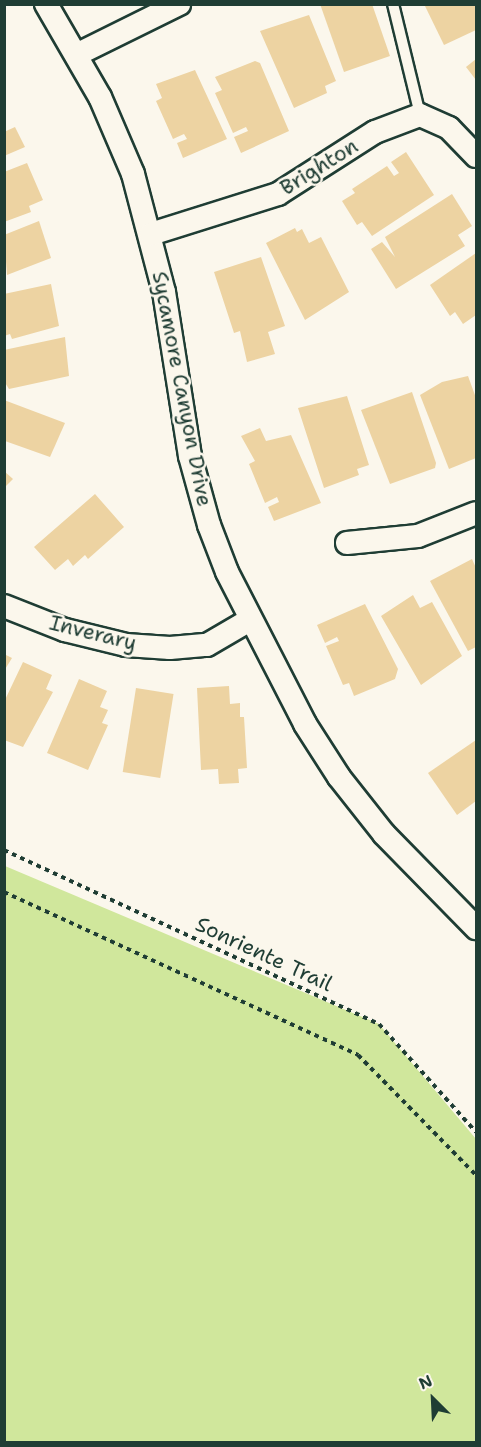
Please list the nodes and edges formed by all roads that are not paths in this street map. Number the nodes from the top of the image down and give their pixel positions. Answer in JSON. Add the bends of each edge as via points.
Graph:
{"nodes":[{"id":1,"x":46,"y":4,"type":"edge"},
{"id":2,"x":178,"y":4,"type":"edge"},
{"id":3,"x":393,"y":4,"type":"edge"},
{"id":4,"x":78,"y":54,"type":"junction"},
{"id":5,"x":420,"y":115,"type":"junction"},
{"id":6,"x":477,"y":156,"type":"edge"},
{"id":7,"x":152,"y":234,"type":"junction"},
{"id":8,"x":477,"y":513,"type":"edge"},
{"id":9,"x":347,"y":543,"type":"dead end"},
{"id":10,"x":4,"y":606,"type":"edge"},
{"id":11,"x":250,"y":620,"type":"junction"},
{"id":12,"x":477,"y":928,"type":"edge"}],
"edges":[{"from":1,"to":4,"type":"street","name":"Sycamore Canyon Drive"},
{"from":2,"to":4,"type":"street"},
{"from":3,"to":5,"type":"lane"},
{"from":4,"to":7,"type":"street","name":"Sycamore Canyon Drive","via":[[121,142]]},
{"from":5,"to":6,"type":"street","via":[[448,128]]},
{"from":5,"to":7,"type":"street","name":"Brighton","via":[[375,132],[278,194]]},
{"from":7,"to":11,"type":"street","name":"Sycamore Canyon Drive","via":[[181,409],[202,501]]},
{"from":8,"to":9,"type":"street","via":[[418,536]]},
{"from":10,"to":11,"type":"street","name":"Inverary","via":[[65,630],[126,645],[170,648],[207,645]]},
{"from":11,"to":12,"type":"street","name":"Sycamore Canyon Drive","via":[[339,777],[390,842]]}]}
